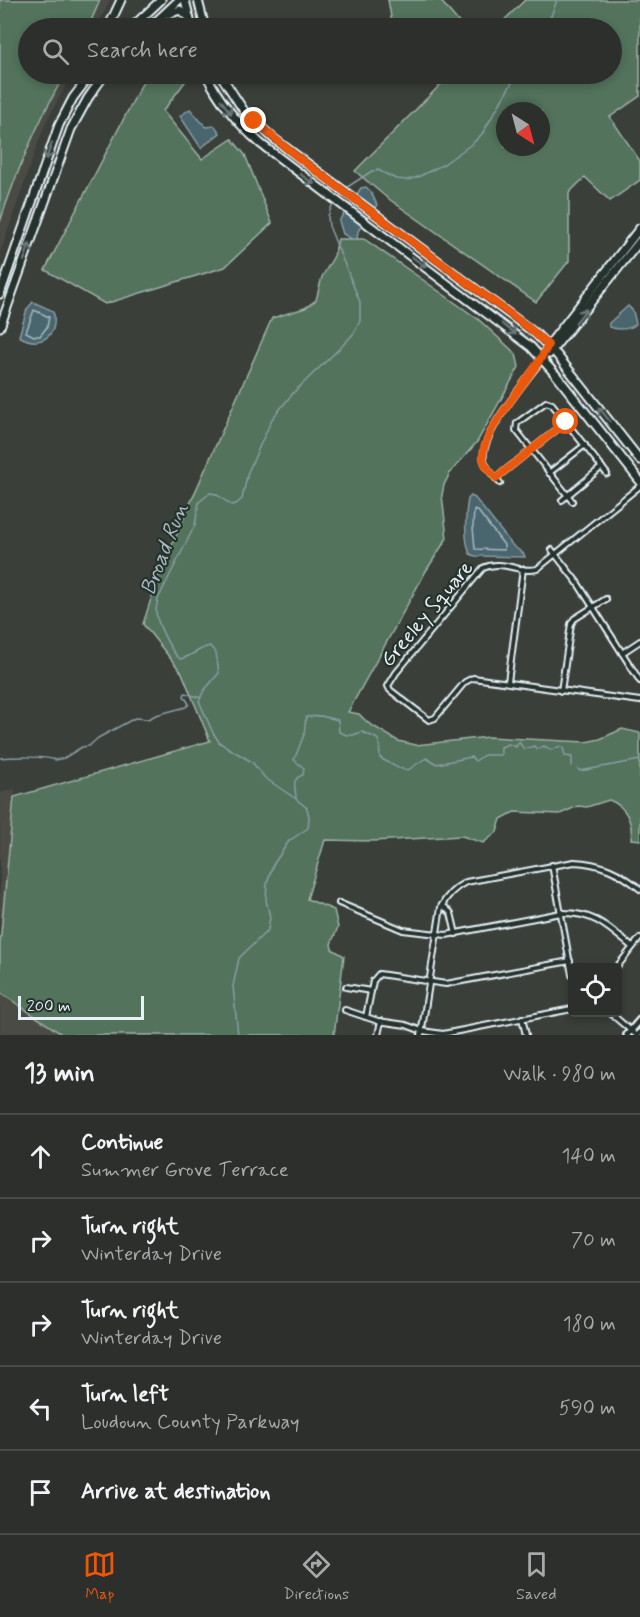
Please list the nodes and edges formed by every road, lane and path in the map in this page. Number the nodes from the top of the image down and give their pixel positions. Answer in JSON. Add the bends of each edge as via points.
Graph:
{"nodes":[{"id":1,"x":121,"y":0,"type":"edge"},
{"id":2,"x":161,"y":0,"type":"edge"},
{"id":3,"x":179,"y":0,"type":"edge"},
{"id":4,"x":185,"y":0,"type":"edge"},
{"id":5,"x":198,"y":0,"type":"edge"},
{"id":6,"x":189,"y":17,"type":"joint"},
{"id":7,"x":113,"y":18,"type":"edge"},
{"id":8,"x":142,"y":18,"type":"edge"},
{"id":9,"x":161,"y":18,"type":"edge"},
{"id":10,"x":163,"y":18,"type":"edge"},
{"id":11,"x":202,"y":18,"type":"edge"},
{"id":12,"x":79,"y":84,"type":"edge"},
{"id":13,"x":84,"y":84,"type":"edge"},
{"id":14,"x":98,"y":84,"type":"edge"},
{"id":15,"x":211,"y":84,"type":"edge"},
{"id":16,"x":226,"y":84,"type":"edge"},
{"id":17,"x":73,"y":98,"type":"junction"},
{"id":18,"x":640,"y":228,"type":"edge"},
{"id":19,"x":640,"y":241,"type":"edge"},
{"id":20,"x":0,"y":294,"type":"edge"},
{"id":21,"x":0,"y":327,"type":"edge"},
{"id":22,"x":551,"y":348,"type":"junction"},
{"id":23,"x":543,"y":359,"type":"junction"},
{"id":24,"x":566,"y":422,"type":"junction"},
{"id":25,"x":585,"y":445,"type":"junction"},
{"id":26,"x":531,"y":450,"type":"junction"},
{"id":27,"x":640,"y":460,"type":"edge"},
{"id":28,"x":602,"y":467,"type":"junction"},
{"id":29,"x":549,"y":472,"type":"junction"},
{"id":30,"x":607,"y":474,"type":"dead end"},
{"id":31,"x":496,"y":478,"type":"junction"},
{"id":32,"x":640,"y":481,"type":"edge"},
{"id":33,"x":500,"y":483,"type":"dead end"},
{"id":34,"x":640,"y":486,"type":"edge"},
{"id":35,"x":567,"y":495,"type":"junction"},
{"id":36,"x":562,"y":500,"type":"dead end"},
{"id":37,"x":572,"y":501,"type":"dead end"},
{"id":38,"x":554,"y":552,"type":"junction"},
{"id":39,"x":523,"y":569,"type":"junction"},
{"id":40,"x":606,"y":599,"type":"dead end"},
{"id":41,"x":593,"y":607,"type":"junction"},
{"id":42,"x":640,"y":641,"type":"edge"},
{"id":43,"x":622,"y":652,"type":"junction"},
{"id":44,"x":640,"y":681,"type":"edge"},
{"id":45,"x":508,"y":682,"type":"junction"},
{"id":46,"x":561,"y":691,"type":"junction"},
{"id":47,"x":640,"y":701,"type":"edge"},
{"id":48,"x":552,"y":865,"type":"junction"},
{"id":49,"x":640,"y":888,"type":"edge"},
{"id":50,"x":339,"y":903,"type":"dead end"},
{"id":51,"x":442,"y":905,"type":"junction"},
{"id":52,"x":561,"y":913,"type":"junction"},
{"id":53,"x":456,"y":934,"type":"junction"},
{"id":54,"x":437,"y":935,"type":"junction"},
{"id":55,"x":640,"y":938,"type":"edge"},
{"id":56,"x":632,"y":947,"type":"junction"},
{"id":57,"x":570,"y":961,"type":"joint"},
{"id":58,"x":620,"y":963,"type":"edge"},
{"id":59,"x":429,"y":982,"type":"junction"},
{"id":60,"x":346,"y":987,"type":"dead end"},
{"id":61,"x":371,"y":991,"type":"junction"},
{"id":62,"x":345,"y":1010,"type":"dead end"},
{"id":63,"x":568,"y":1010,"type":"edge"},
{"id":64,"x":366,"y":1017,"type":"junction"},
{"id":65,"x":615,"y":1017,"type":"edge"},
{"id":66,"x":522,"y":1018,"type":"junction"},
{"id":67,"x":640,"y":1020,"type":"edge"},
{"id":68,"x":381,"y":1021,"type":"junction"},
{"id":69,"x":422,"y":1033,"type":"edge"},
{"id":70,"x":439,"y":1034,"type":"edge"},
{"id":71,"x":634,"y":1034,"type":"edge"},
{"id":72,"x":378,"y":1035,"type":"edge"},
{"id":73,"x":526,"y":1035,"type":"edge"}],
"edges":[{"from":1,"to":7,"type":"main road"},
{"from":2,"to":8,"type":"main road"},
{"from":3,"to":9,"type":"main road"},
{"from":4,"to":6,"type":"main road"},
{"from":5,"to":11,"type":"main road"},
{"from":6,"to":10,"type":"main road","via":[[183,10],[177,10]]},
{"from":12,"to":17,"type":"main road"},
{"from":13,"to":17,"type":"main road"},
{"from":21,"to":14,"type":"main road","one_way":true,"via":[[68,135]]},
{"from":15,"to":23,"type":"main road","one_way":true,"via":[[247,132],[269,151],[523,339]]},
{"from":16,"to":22,"type":"main road","via":[[254,121],[295,155]]},
{"from":17,"to":20,"type":"main road","one_way":true,"via":[[50,148]]},
{"from":18,"to":22,"type":"main road"},
{"from":22,"to":19,"type":"main road","one_way":true},
{"from":22,"to":23,"type":"main road"},
{"from":27,"to":22,"type":"main road","one_way":true},
{"from":23,"to":31,"type":"street","via":[[501,415],[488,441],[483,458]]},
{"from":23,"to":32,"type":"main road"},
{"from":24,"to":25,"type":"street"},
{"from":24,"to":26,"type":"street"},
{"from":24,"to":26,"type":"street","via":[[546,402],[521,420],[516,430]]},
{"from":25,"to":28,"type":"street"},
{"from":25,"to":29,"type":"street"},
{"from":26,"to":29,"type":"street"},
{"from":26,"to":31,"type":"street"},
{"from":28,"to":30,"type":"street"},
{"from":28,"to":35,"type":"street"},
{"from":29,"to":35,"type":"street"},
{"from":31,"to":33,"type":"street"},
{"from":34,"to":38,"type":"street","name":"Greeley Square"},
{"from":35,"to":36,"type":"street"},
{"from":35,"to":37,"type":"street"},
{"from":38,"to":39,"type":"street","name":"Greeley Square","via":[[537,569]]},
{"from":38,"to":41,"type":"street"},
{"from":39,"to":45,"type":"street"},
{"from":39,"to":45,"type":"street","name":"Greeley Square","via":[[502,565],[483,568],[388,686],[429,720],[469,679]]},
{"from":40,"to":41,"type":"street"},
{"from":41,"to":43,"type":"street"},
{"from":41,"to":46,"type":"street","via":[[571,624]]},
{"from":42,"to":43,"type":"street"},
{"from":43,"to":44,"type":"street"},
{"from":45,"to":46,"type":"street","name":"Greeley Square"},
{"from":46,"to":47,"type":"street","name":"Greeley Square"},
{"from":48,"to":49,"type":"street","via":[[598,865]]},
{"from":48,"to":51,"type":"street","via":[[466,882],[452,891]]},
{"from":48,"to":52,"type":"street"},
{"from":50,"to":54,"type":"street","via":[[396,927]]},
{"from":51,"to":53,"type":"street","via":[[451,913]]},
{"from":51,"to":54,"type":"street"},
{"from":52,"to":53,"type":"street"},
{"from":52,"to":56,"type":"street","via":[[593,917]]},
{"from":52,"to":57,"type":"street"},
{"from":53,"to":54,"type":"street"},
{"from":54,"to":59,"type":"street"},
{"from":55,"to":56,"type":"street"},
{"from":56,"to":58,"type":"street"},
{"from":57,"to":59,"type":"street","via":[[453,983]]},
{"from":59,"to":61,"type":"street","via":[[380,974],[374,978]]},
{"from":59,"to":69,"type":"street"},
{"from":60,"to":61,"type":"street"},
{"from":61,"to":64,"type":"street"},
{"from":62,"to":64,"type":"street"},
{"from":63,"to":66,"type":"street"},
{"from":64,"to":68,"type":"street"},
{"from":65,"to":71,"type":"street"},
{"from":66,"to":70,"type":"street"},
{"from":66,"to":73,"type":"street"},
{"from":67,"to":71,"type":"street"},
{"from":68,"to":69,"type":"street","via":[[406,1025]]},
{"from":68,"to":72,"type":"street"},
{"from":69,"to":70,"type":"street"}]}
